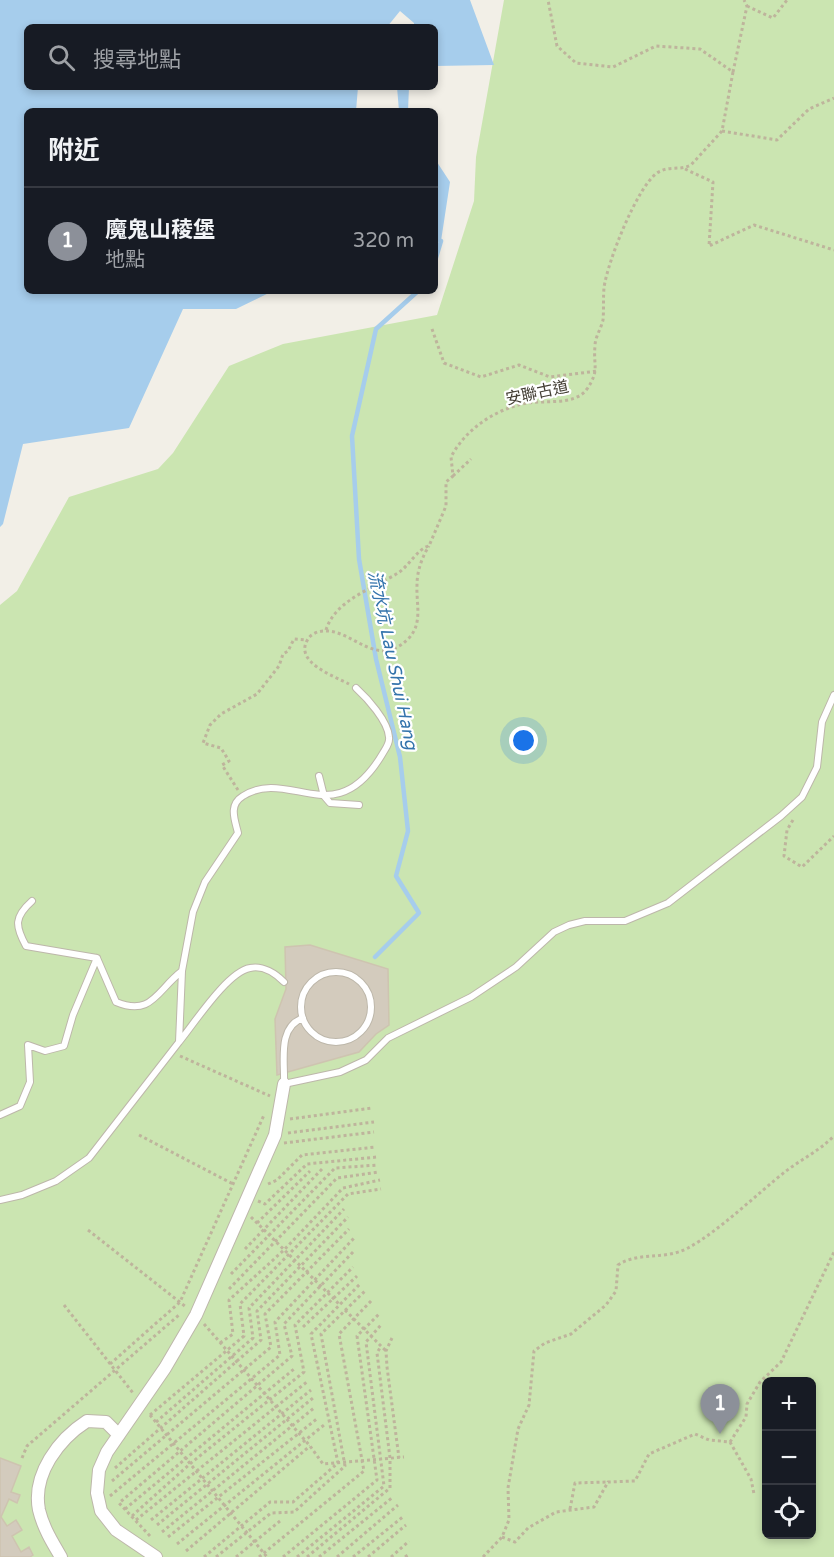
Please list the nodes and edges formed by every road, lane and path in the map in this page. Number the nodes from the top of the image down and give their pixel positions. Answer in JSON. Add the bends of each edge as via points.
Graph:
{"nodes":[{"id":1,"x":548,"y":0,"type":"edge"},
{"id":2,"x":744,"y":0,"type":"edge"},
{"id":3,"x":787,"y":0,"type":"edge"},
{"id":4,"x":747,"y":6,"type":"junction"},
{"id":5,"x":733,"y":72,"type":"junction"},
{"id":6,"x":834,"y":98,"type":"edge"},
{"id":7,"x":722,"y":131,"type":"junction"},
{"id":8,"x":683,"y":168,"type":"junction"},
{"id":9,"x":834,"y":250,"type":"edge"},
{"id":10,"x":432,"y":329,"type":"dead end"},
{"id":11,"x":597,"y":371,"type":"junction"},
{"id":12,"x":471,"y":459,"type":"dead end"},
{"id":13,"x":453,"y":476,"type":"junction"},
{"id":14,"x":429,"y":546,"type":"junction"},
{"id":15,"x":326,"y":630,"type":"junction"},
{"id":16,"x":307,"y":640,"type":"junction"},
{"id":17,"x":356,"y":688,"type":"joint"},
{"id":18,"x":834,"y":695,"type":"edge"},
{"id":19,"x":319,"y":776,"type":"dead end"},
{"id":20,"x":324,"y":796,"type":"junction"},
{"id":21,"x":241,"y":797,"type":"junction"},
{"id":22,"x":802,"y":797,"type":"junction"},
{"id":23,"x":359,"y":805,"type":"dead end"},
{"id":24,"x":834,"y":836,"type":"edge"},
{"id":25,"x":32,"y":901,"type":"dead end"},
{"id":26,"x":97,"y":958,"type":"junction"},
{"id":27,"x":182,"y":971,"type":"junction"},
{"id":28,"x":284,"y":982,"type":"dead end"},
{"id":29,"x":303,"y":1018,"type":"junction"},
{"id":30,"x":179,"y":1042,"type":"junction"},
{"id":31,"x":180,"y":1056,"type":"dead end"},
{"id":32,"x":284,"y":1084,"type":"junction"},
{"id":33,"x":277,"y":1100,"type":"dead end"},
{"id":34,"x":372,"y":1108,"type":"dead end"},
{"id":35,"x":0,"y":1115,"type":"edge"},
{"id":36,"x":264,"y":1115,"type":"dead end"},
{"id":37,"x":279,"y":1120,"type":"junction"},
{"id":38,"x":374,"y":1122,"type":"dead end"},
{"id":39,"x":374,"y":1132,"type":"dead end"},
{"id":40,"x":139,"y":1135,"type":"dead end"},
{"id":41,"x":834,"y":1136,"type":"edge"},
{"id":42,"x":273,"y":1140,"type":"junction"},
{"id":43,"x":376,"y":1147,"type":"dead end"},
{"id":44,"x":377,"y":1157,"type":"dead end"},
{"id":45,"x":378,"y":1165,"type":"dead end"},
{"id":46,"x":322,"y":1169,"type":"dead end"},
{"id":47,"x":310,"y":1171,"type":"dead end"},
{"id":48,"x":379,"y":1172,"type":"dead end"},
{"id":49,"x":380,"y":1180,"type":"dead end"},
{"id":50,"x":234,"y":1184,"type":"junction"},
{"id":51,"x":381,"y":1189,"type":"dead end"},
{"id":52,"x":250,"y":1195,"type":"junction"},
{"id":53,"x":0,"y":1200,"type":"edge"},
{"id":54,"x":244,"y":1209,"type":"junction"},
{"id":55,"x":344,"y":1209,"type":"dead end"},
{"id":56,"x":348,"y":1217,"type":"dead end"},
{"id":57,"x":257,"y":1223,"type":"junction"},
{"id":58,"x":349,"y":1229,"type":"dead end"},
{"id":59,"x":88,"y":1230,"type":"dead end"},
{"id":60,"x":265,"y":1230,"type":"junction"},
{"id":61,"x":271,"y":1236,"type":"junction"},
{"id":62,"x":355,"y":1237,"type":"dead end"},
{"id":63,"x":276,"y":1242,"type":"junction"},
{"id":64,"x":245,"y":1249,"type":"dead end"},
{"id":65,"x":284,"y":1250,"type":"junction"},
{"id":66,"x":354,"y":1251,"type":"dead end"},
{"id":67,"x":834,"y":1252,"type":"edge"},
{"id":68,"x":289,"y":1254,"type":"junction"},
{"id":69,"x":295,"y":1260,"type":"junction"},
{"id":70,"x":830,"y":1260,"type":"junction"},
{"id":71,"x":301,"y":1266,"type":"junction"},
{"id":72,"x":834,"y":1266,"type":"edge"},
{"id":73,"x":353,"y":1268,"type":"dead end"},
{"id":74,"x":308,"y":1272,"type":"junction"},
{"id":75,"x":231,"y":1274,"type":"dead end"},
{"id":76,"x":357,"y":1276,"type":"dead end"},
{"id":77,"x":315,"y":1280,"type":"junction"},
{"id":78,"x":361,"y":1283,"type":"dead end"},
{"id":79,"x":321,"y":1286,"type":"junction"},
{"id":80,"x":229,"y":1289,"type":"dead end"},
{"id":81,"x":366,"y":1290,"type":"dead end"},
{"id":82,"x":327,"y":1292,"type":"junction"},
{"id":83,"x":192,"y":1297,"type":"dead end"},
{"id":84,"x":333,"y":1298,"type":"junction"},
{"id":85,"x":372,"y":1300,"type":"dead end"},
{"id":86,"x":180,"y":1302,"type":"junction"},
{"id":87,"x":64,"y":1305,"type":"dead end"},
{"id":88,"x":340,"y":1305,"type":"junction"},
{"id":89,"x":345,"y":1310,"type":"junction"},
{"id":90,"x":192,"y":1312,"type":"junction"},
{"id":91,"x":380,"y":1313,"type":"dead end"},
{"id":92,"x":354,"y":1319,"type":"junction"},
{"id":93,"x":381,"y":1326,"type":"dead end"},
{"id":94,"x":303,"y":1327,"type":"dead end"},
{"id":95,"x":364,"y":1329,"type":"junction"},
{"id":96,"x":371,"y":1336,"type":"junction"},
{"id":97,"x":392,"y":1338,"type":"dead end"},
{"id":98,"x":220,"y":1343,"type":"junction"},
{"id":99,"x":381,"y":1346,"type":"junction"},
{"id":100,"x":227,"y":1351,"type":"junction"},
{"id":101,"x":386,"y":1351,"type":"junction"},
{"id":102,"x":232,"y":1356,"type":"junction"},
{"id":103,"x":237,"y":1362,"type":"junction"},
{"id":104,"x":110,"y":1364,"type":"junction"},
{"id":105,"x":294,"y":1369,"type":"dead end"},
{"id":106,"x":115,"y":1370,"type":"junction"},
{"id":107,"x":244,"y":1370,"type":"junction"},
{"id":108,"x":251,"y":1378,"type":"junction"},
{"id":109,"x":308,"y":1381,"type":"dead end"},
{"id":110,"x":258,"y":1386,"type":"junction"},
{"id":111,"x":311,"y":1390,"type":"dead end"},
{"id":112,"x":265,"y":1394,"type":"junction"},
{"id":113,"x":313,"y":1398,"type":"dead end"},
{"id":114,"x":271,"y":1401,"type":"junction"},
{"id":115,"x":141,"y":1404,"type":"junction"},
{"id":116,"x":276,"y":1406,"type":"junction"},
{"id":117,"x":314,"y":1408,"type":"dead end"},
{"id":118,"x":282,"y":1413,"type":"junction"},
{"id":119,"x":150,"y":1414,"type":"junction"},
{"id":120,"x":318,"y":1418,"type":"dead end"},
{"id":121,"x":287,"y":1419,"type":"junction"},
{"id":122,"x":156,"y":1422,"type":"junction"},
{"id":123,"x":292,"y":1425,"type":"junction"},
{"id":124,"x":324,"y":1425,"type":"dead end"},
{"id":125,"x":161,"y":1428,"type":"junction"},
{"id":126,"x":298,"y":1432,"type":"junction"},
{"id":127,"x":166,"y":1434,"type":"junction"},
{"id":128,"x":119,"y":1435,"type":"junction"},
{"id":129,"x":306,"y":1441,"type":"junction"},
{"id":130,"x":730,"y":1442,"type":"junction"},
{"id":131,"x":174,"y":1443,"type":"junction"},
{"id":132,"x":310,"y":1446,"type":"junction"},
{"id":133,"x":180,"y":1451,"type":"junction"},
{"id":134,"x":404,"y":1457,"type":"dead end"},
{"id":135,"x":22,"y":1458,"type":"dead end"},
{"id":136,"x":186,"y":1458,"type":"junction"},
{"id":137,"x":390,"y":1458,"type":"junction"},
{"id":138,"x":399,"y":1458,"type":"junction"},
{"id":139,"x":382,"y":1459,"type":"junction"},
{"id":140,"x":364,"y":1460,"type":"junction"},
{"id":141,"x":374,"y":1460,"type":"junction"},
{"id":142,"x":346,"y":1462,"type":"junction"},
{"id":143,"x":190,"y":1463,"type":"junction"},
{"id":144,"x":338,"y":1463,"type":"junction"},
{"id":145,"x":111,"y":1471,"type":"dead end"},
{"id":146,"x":197,"y":1471,"type":"junction"},
{"id":147,"x":202,"y":1478,"type":"junction"},
{"id":148,"x":608,"y":1482,"type":"junction"},
{"id":149,"x":207,"y":1484,"type":"junction"},
{"id":150,"x":107,"y":1485,"type":"dead end"},
{"id":151,"x":213,"y":1490,"type":"junction"},
{"id":152,"x":754,"y":1494,"type":"dead end"},
{"id":153,"x":393,"y":1497,"type":"dead end"},
{"id":154,"x":219,"y":1498,"type":"junction"},
{"id":155,"x":107,"y":1499,"type":"dead end"},
{"id":156,"x":398,"y":1505,"type":"dead end"},
{"id":157,"x":225,"y":1506,"type":"junction"},
{"id":158,"x":125,"y":1509,"type":"junction"},
{"id":159,"x":570,"y":1509,"type":"junction"},
{"id":160,"x":231,"y":1513,"type":"junction"},
{"id":161,"x":132,"y":1516,"type":"junction"},
{"id":162,"x":404,"y":1516,"type":"dead end"},
{"id":163,"x":136,"y":1520,"type":"junction"},
{"id":164,"x":151,"y":1520,"type":"dead end"},
{"id":165,"x":280,"y":1521,"type":"dead end"},
{"id":166,"x":158,"y":1525,"type":"dead end"},
{"id":167,"x":241,"y":1525,"type":"junction"},
{"id":168,"x":406,"y":1525,"type":"dead end"},
{"id":169,"x":246,"y":1531,"type":"junction"},
{"id":170,"x":162,"y":1532,"type":"dead end"},
{"id":171,"x":502,"y":1537,"type":"junction"},
{"id":172,"x":168,"y":1538,"type":"dead end"},
{"id":173,"x":155,"y":1541,"type":"dead end"},
{"id":174,"x":409,"y":1541,"type":"dead end"},
{"id":175,"x":255,"y":1542,"type":"junction"},
{"id":176,"x":177,"y":1544,"type":"dead end"},
{"id":177,"x":186,"y":1551,"type":"dead end"},
{"id":178,"x":264,"y":1553,"type":"junction"},
{"id":179,"x":61,"y":1557,"type":"edge"},
{"id":180,"x":156,"y":1557,"type":"edge"},
{"id":181,"x":204,"y":1557,"type":"edge"},
{"id":182,"x":216,"y":1557,"type":"edge"},
{"id":183,"x":236,"y":1557,"type":"edge"},
{"id":184,"x":259,"y":1557,"type":"edge"},
{"id":185,"x":267,"y":1557,"type":"edge"},
{"id":186,"x":283,"y":1557,"type":"edge"},
{"id":187,"x":297,"y":1557,"type":"edge"},
{"id":188,"x":307,"y":1557,"type":"edge"},
{"id":189,"x":319,"y":1557,"type":"edge"},
{"id":190,"x":336,"y":1557,"type":"edge"},
{"id":191,"x":353,"y":1557,"type":"edge"},
{"id":192,"x":368,"y":1557,"type":"edge"},
{"id":193,"x":391,"y":1557,"type":"edge"},
{"id":194,"x":483,"y":1557,"type":"edge"}],
"edges":[{"from":1,"to":5,"type":"path","via":[[557,46],[576,63],[613,67],[656,46],[699,49]]},
{"from":2,"to":4,"type":"path"},
{"from":3,"to":4,"type":"path","via":[[773,18]]},
{"from":4,"to":5,"type":"path"},
{"from":5,"to":7,"type":"path"},
{"from":6,"to":7,"type":"path","via":[[809,109],[777,140]]},
{"from":7,"to":8,"type":"path","via":[[691,165]]},
{"from":8,"to":9,"type":"path","via":[[713,182],[709,246],[754,225]]},
{"from":8,"to":11,"type":"path","via":[[669,167],[656,174],[630,212],[604,286],[603,322],[595,345]]},
{"from":10,"to":11,"type":"path","via":[[444,363],[480,377],[519,365],[550,377]]},
{"from":11,"to":13,"type":"path","name":"安聯古道","via":[[585,392],[572,399],[522,404],[483,422],[450,456]]},
{"from":12,"to":13,"type":"path"},
{"from":13,"to":14,"type":"path","name":"安聯古道","via":[[446,482],[446,506]]},
{"from":14,"to":15,"type":"path","name":"安聯古道","via":[[423,547],[399,572],[358,596],[329,622]]},
{"from":14,"to":15,"type":"path","via":[[417,583],[416,627],[401,644],[383,650],[366,648]]},
{"from":15,"to":16,"type":"path"},
{"from":16,"to":17,"type":"path","via":[[305,648],[311,662]]},
{"from":16,"to":21,"type":"path","via":[[294,639],[257,694],[221,714],[206,733],[203,743],[221,748],[230,761],[222,765]]},
{"from":17,"to":20,"type":"lane","via":[[387,729],[388,745],[368,778]]},
{"from":18,"to":22,"type":"lane","via":[[822,722],[817,767]]},
{"from":19,"to":20,"type":"lane"},
{"from":20,"to":21,"type":"lane","via":[[268,788]]},
{"from":20,"to":23,"type":"lane","via":[[330,804]]},
{"from":21,"to":27,"type":"lane","via":[[234,805],[233,815],[238,833],[205,882],[193,912]]},
{"from":22,"to":24,"type":"path","via":[[788,830],[783,856],[802,867]]},
{"from":22,"to":32,"type":"lane","via":[[660,908],[626,921],[569,924],[554,932],[516,967],[471,997],[388,1038],[366,1060],[340,1072]]},
{"from":25,"to":26,"type":"lane","via":[[21,911],[17,930],[26,946]]},
{"from":26,"to":27,"type":"lane","via":[[116,1002],[130,1008],[144,1007]]},
{"from":26,"to":35,"type":"lane","via":[[63,1046],[45,1051],[28,1045],[30,1082],[20,1106]]},
{"from":27,"to":30,"type":"lane"},
{"from":28,"to":30,"type":"lane","via":[[267,970],[250,968],[236,976]]},
{"from":29,"to":29,"type":"lane","via":[[301,1005],[306,989],[326,974],[351,976],[368,994],[367,1024],[352,1038],[331,1042],[321,1039]]},
{"from":29,"to":32,"type":"lane","via":[[289,1027],[285,1036]]},
{"from":30,"to":53,"type":"lane","via":[[89,1158],[56,1181]]},
{"from":31,"to":33,"type":"path"},
{"from":32,"to":37,"type":"street"},
{"from":34,"to":37,"type":"path"},
{"from":36,"to":50,"type":"path"},
{"from":37,"to":42,"type":"street"},
{"from":38,"to":42,"type":"path"},
{"from":39,"to":42,"type":"path"},
{"from":40,"to":50,"type":"path"},
{"from":41,"to":171,"type":"path","via":[[821,1150],[789,1169],[688,1248],[661,1257],[629,1257],[618,1265],[616,1291],[606,1305],[571,1334],[534,1351],[529,1406],[518,1429],[508,1488],[508,1520]]},
{"from":42,"to":52,"type":"street"},
{"from":43,"to":52,"type":"path","via":[[302,1155],[277,1180]]},
{"from":44,"to":52,"type":"path","via":[[307,1164],[265,1204]]},
{"from":45,"to":61,"type":"path","via":[[335,1168]]},
{"from":46,"to":60,"type":"path"},
{"from":47,"to":57,"type":"path"},
{"from":48,"to":63,"type":"path","via":[[337,1178]]},
{"from":49,"to":65,"type":"path","via":[[343,1188]]},
{"from":50,"to":52,"type":"path"},
{"from":50,"to":86,"type":"path"},
{"from":51,"to":68,"type":"path","via":[[348,1194]]},
{"from":52,"to":54,"type":"street"},
{"from":54,"to":57,"type":"path"},
{"from":54,"to":90,"type":"street"},
{"from":55,"to":69,"type":"path"},
{"from":56,"to":71,"type":"path"},
{"from":57,"to":60,"type":"path"},
{"from":58,"to":74,"type":"path"},
{"from":59,"to":86,"type":"path"},
{"from":60,"to":61,"type":"path"},
{"from":60,"to":64,"type":"path"},
{"from":61,"to":63,"type":"path"},
{"from":61,"to":75,"type":"path"},
{"from":62,"to":77,"type":"path"},
{"from":63,"to":65,"type":"path"},
{"from":63,"to":80,"type":"path"},
{"from":65,"to":68,"type":"path"},
{"from":65,"to":98,"type":"path","via":[[230,1300],[234,1334]]},
{"from":66,"to":79,"type":"path"},
{"from":67,"to":70,"type":"path"},
{"from":68,"to":69,"type":"path"},
{"from":68,"to":100,"type":"path","via":[[240,1304],[244,1336]]},
{"from":69,"to":71,"type":"path"},
{"from":69,"to":102,"type":"path","via":[[249,1308],[253,1338]]},
{"from":70,"to":72,"type":"path"},
{"from":70,"to":130,"type":"path","via":[[781,1362],[760,1382],[747,1404],[746,1417]]},
{"from":71,"to":74,"type":"path"},
{"from":71,"to":103,"type":"path","via":[[257,1311],[261,1341]]},
{"from":73,"to":82,"type":"path"},
{"from":74,"to":77,"type":"path"},
{"from":74,"to":107,"type":"path","via":[[265,1314],[271,1347]]},
{"from":76,"to":84,"type":"path"},
{"from":77,"to":79,"type":"path"},
{"from":77,"to":108,"type":"path","via":[[275,1322],[280,1355]]},
{"from":78,"to":88,"type":"path"},
{"from":79,"to":82,"type":"path"},
{"from":79,"to":110,"type":"path","via":[[284,1324],[292,1356]]},
{"from":81,"to":89,"type":"path"},
{"from":82,"to":84,"type":"path"},
{"from":82,"to":114,"type":"path","via":[[295,1325],[304,1372]]},
{"from":83,"to":90,"type":"path"},
{"from":84,"to":88,"type":"path"},
{"from":84,"to":94,"type":"path"},
{"from":85,"to":92,"type":"path"},
{"from":86,"to":90,"type":"path"},
{"from":86,"to":104,"type":"path"},
{"from":87,"to":104,"type":"path"},
{"from":88,"to":89,"type":"path"},
{"from":88,"to":144,"type":"path","via":[[311,1334]]},
{"from":89,"to":92,"type":"path"},
{"from":89,"to":142,"type":"path","via":[[321,1334]]},
{"from":90,"to":98,"type":"path"},
{"from":90,"to":106,"type":"path"},
{"from":90,"to":115,"type":"street"},
{"from":91,"to":95,"type":"path"},
{"from":92,"to":95,"type":"path"},
{"from":92,"to":140,"type":"path","via":[[339,1334]]},
{"from":93,"to":96,"type":"path"},
{"from":95,"to":96,"type":"path"},
{"from":95,"to":141,"type":"path","via":[[357,1336]]},
{"from":96,"to":99,"type":"path"},
{"from":96,"to":139,"type":"path","via":[[366,1342]]},
{"from":97,"to":101,"type":"path"},
{"from":98,"to":100,"type":"path"},
{"from":99,"to":101,"type":"path"},
{"from":99,"to":137,"type":"path","via":[[377,1353]]},
{"from":100,"to":102,"type":"path"},
{"from":100,"to":119,"type":"path"},
{"from":101,"to":138,"type":"path"},
{"from":102,"to":103,"type":"path"},
{"from":102,"to":122,"type":"path"},
{"from":103,"to":107,"type":"path"},
{"from":103,"to":125,"type":"path"},
{"from":104,"to":106,"type":"path"},
{"from":105,"to":112,"type":"path"},
{"from":106,"to":115,"type":"path"},
{"from":106,"to":135,"type":"path","via":[[27,1446]]},
{"from":107,"to":108,"type":"path"},
{"from":107,"to":127,"type":"path"},
{"from":108,"to":110,"type":"path"},
{"from":108,"to":131,"type":"path"},
{"from":109,"to":116,"type":"path"},
{"from":110,"to":112,"type":"path"},
{"from":110,"to":133,"type":"path"},
{"from":111,"to":118,"type":"path"},
{"from":112,"to":114,"type":"path"},
{"from":112,"to":136,"type":"path"},
{"from":113,"to":121,"type":"path"},
{"from":114,"to":116,"type":"path"},
{"from":114,"to":143,"type":"path"},
{"from":115,"to":119,"type":"path"},
{"from":115,"to":128,"type":"street"},
{"from":116,"to":118,"type":"path"},
{"from":116,"to":146,"type":"path"},
{"from":117,"to":123,"type":"path"},
{"from":118,"to":121,"type":"path"},
{"from":118,"to":147,"type":"path"},
{"from":119,"to":122,"type":"path"},
{"from":120,"to":126,"type":"path"},
{"from":121,"to":123,"type":"path"},
{"from":121,"to":149,"type":"path"},
{"from":122,"to":125,"type":"path"},
{"from":123,"to":126,"type":"path"},
{"from":123,"to":151,"type":"path"},
{"from":124,"to":129,"type":"path"},
{"from":125,"to":127,"type":"path"},
{"from":125,"to":145,"type":"path"},
{"from":126,"to":129,"type":"path"},
{"from":126,"to":154,"type":"path"},
{"from":127,"to":131,"type":"path"},
{"from":127,"to":150,"type":"path"},
{"from":128,"to":179,"type":"street","via":[[106,1422],[87,1421],[62,1442],[44,1472],[39,1509]]},
{"from":128,"to":180,"type":"street","via":[[99,1470],[97,1493],[101,1511],[117,1530]]},
{"from":129,"to":132,"type":"path"},
{"from":129,"to":157,"type":"path"},
{"from":130,"to":148,"type":"path","via":[[695,1434],[649,1454],[635,1481]]},
{"from":130,"to":152,"type":"path","via":[[752,1479]]},
{"from":131,"to":133,"type":"path"},
{"from":131,"to":155,"type":"path"},
{"from":132,"to":144,"type":"path","via":[[322,1464]]},
{"from":132,"to":160,"type":"path"},
{"from":133,"to":136,"type":"path"},
{"from":133,"to":158,"type":"path","via":[[119,1503]]},
{"from":134,"to":138,"type":"path"},
{"from":136,"to":143,"type":"path"},
{"from":136,"to":158,"type":"path"},
{"from":137,"to":138,"type":"path"},
{"from":137,"to":139,"type":"path"},
{"from":137,"to":188,"type":"path","via":[[390,1488]]},
{"from":139,"to":141,"type":"path"},
{"from":139,"to":187,"type":"path","via":[[384,1486]]},
{"from":140,"to":141,"type":"path"},
{"from":140,"to":142,"type":"path"},
{"from":140,"to":178,"type":"path","via":[[364,1471]]},
{"from":141,"to":186,"type":"path","via":[[377,1479]]},
{"from":142,"to":144,"type":"path"},
{"from":142,"to":169,"type":"path","via":[[294,1512],[271,1513]]},
{"from":143,"to":146,"type":"path"},
{"from":143,"to":161,"type":"path"},
{"from":144,"to":167,"type":"path","via":[[293,1502],[270,1502]]},
{"from":146,"to":147,"type":"path"},
{"from":146,"to":163,"type":"path"},
{"from":147,"to":149,"type":"path"},
{"from":147,"to":164,"type":"path"},
{"from":148,"to":159,"type":"path","via":[[594,1507]]},
{"from":148,"to":159,"type":"path","via":[[575,1482]]},
{"from":149,"to":151,"type":"path"},
{"from":149,"to":166,"type":"path"},
{"from":151,"to":154,"type":"path"},
{"from":151,"to":170,"type":"path"},
{"from":153,"to":189,"type":"path"},
{"from":154,"to":157,"type":"path"},
{"from":154,"to":172,"type":"path"},
{"from":156,"to":190,"type":"path"},
{"from":157,"to":160,"type":"path"},
{"from":157,"to":176,"type":"path"},
{"from":158,"to":161,"type":"path"},
{"from":159,"to":171,"type":"path","via":[[556,1512],[528,1528],[515,1542]]},
{"from":160,"to":167,"type":"path"},
{"from":160,"to":177,"type":"path"},
{"from":161,"to":163,"type":"path"},
{"from":162,"to":191,"type":"path"},
{"from":163,"to":173,"type":"path"},
{"from":165,"to":175,"type":"path"},
{"from":167,"to":169,"type":"path"},
{"from":167,"to":181,"type":"path"},
{"from":168,"to":192,"type":"path"},
{"from":169,"to":175,"type":"path"},
{"from":169,"to":182,"type":"path"},
{"from":171,"to":194,"type":"path"},
{"from":174,"to":193,"type":"path"},
{"from":175,"to":178,"type":"path"},
{"from":175,"to":183,"type":"path"},
{"from":178,"to":184,"type":"path"},
{"from":178,"to":185,"type":"path"}]}
